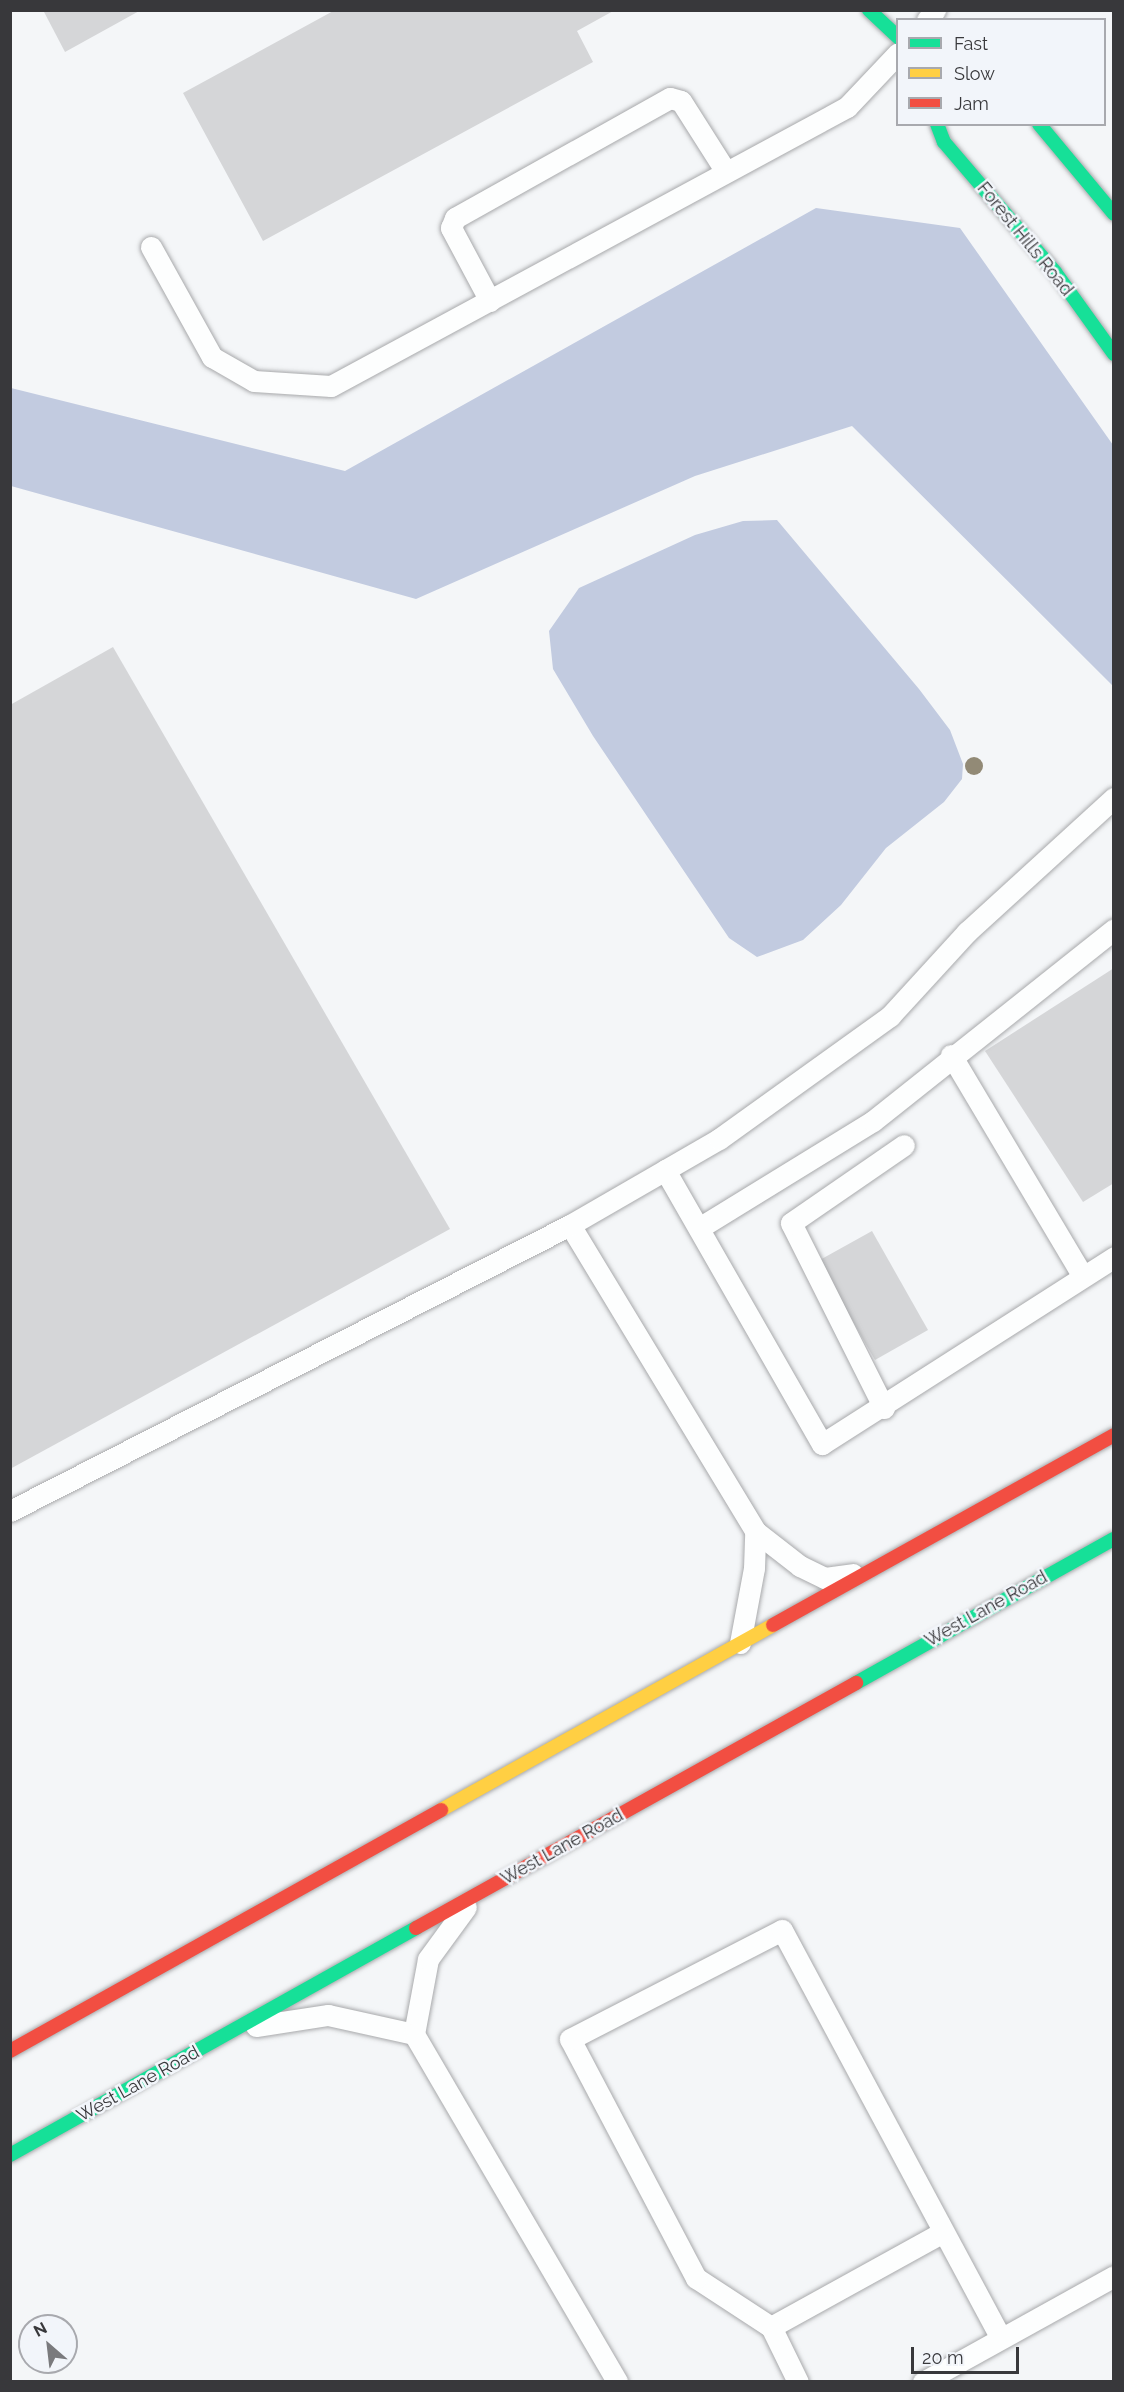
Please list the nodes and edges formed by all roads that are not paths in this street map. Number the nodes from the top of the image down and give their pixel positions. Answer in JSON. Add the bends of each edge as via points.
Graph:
{"nodes":[{"id":1,"x":868,"y":10,"type":"edge"},
{"id":2,"x":896,"y":36,"type":"edge"},
{"id":3,"x":896,"y":54,"type":"edge"},
{"id":4,"x":938,"y":126,"type":"edge"},
{"id":5,"x":1041,"y":126,"type":"edge"},
{"id":6,"x":726,"y":172,"type":"junction"},
{"id":7,"x":1113,"y":214,"type":"edge"},
{"id":8,"x":151,"y":247,"type":"dead end"},
{"id":9,"x":490,"y":301,"type":"junction"},
{"id":10,"x":1113,"y":354,"type":"edge"},
{"id":11,"x":1113,"y":798,"type":"edge"},
{"id":12,"x":1113,"y":929,"type":"edge"},
{"id":13,"x":951,"y":1055,"type":"junction"},
{"id":14,"x":904,"y":1145,"type":"dead end"},
{"id":15,"x":665,"y":1170,"type":"junction"},
{"id":16,"x":570,"y":1225,"type":"junction"},
{"id":17,"x":699,"y":1228,"type":"junction"},
{"id":18,"x":1113,"y":1257,"type":"edge"},
{"id":19,"x":1083,"y":1276,"type":"junction"},
{"id":20,"x":884,"y":1408,"type":"junction"},
{"id":21,"x":1113,"y":1434,"type":"edge"},
{"id":22,"x":10,"y":1511,"type":"edge"},
{"id":23,"x":754,"y":1531,"type":"junction"},
{"id":24,"x":1113,"y":1539,"type":"edge"},
{"id":25,"x":865,"y":1573,"type":"junction"},
{"id":26,"x":740,"y":1643,"type":"junction"},
{"id":27,"x":411,"y":1827,"type":"junction"},
{"id":28,"x":477,"y":1895,"type":"junction"},
{"id":29,"x":84,"y":1990,"type":"dead end"},
{"id":30,"x":237,"y":2029,"type":"junction"},
{"id":31,"x":414,"y":2034,"type":"junction"},
{"id":32,"x":10,"y":2050,"type":"edge"},
{"id":33,"x":10,"y":2155,"type":"edge"},
{"id":34,"x":943,"y":2232,"type":"junction"},
{"id":35,"x":1113,"y":2276,"type":"edge"},
{"id":36,"x":771,"y":2327,"type":"junction"},
{"id":37,"x":1001,"y":2338,"type":"junction"},
{"id":38,"x":617,"y":2382,"type":"edge"},
{"id":39,"x":798,"y":2382,"type":"edge"},
{"id":40,"x":923,"y":2382,"type":"edge"}],
"edges":[{"from":1,"to":2,"type":"main road"},
{"from":3,"to":6,"type":"lane","via":[[848,106]]},
{"from":4,"to":10,"type":"main road","name":"Forest Hills Road","via":[[944,142],[1055,272]]},
{"from":5,"to":7,"type":"main road"},
{"from":6,"to":9,"type":"lane"},
{"from":6,"to":9,"type":"lane","via":[[681,101],[670,98],[455,218],[451,228]]},
{"from":8,"to":9,"type":"lane","via":[[212,357],[254,381],[331,386]]},
{"from":11,"to":15,"type":"lane","via":[[967,932],[890,1016],[718,1139]]},
{"from":12,"to":13,"type":"lane"},
{"from":13,"to":17,"type":"lane","via":[[873,1121]]},
{"from":13,"to":19,"type":"lane"},
{"from":14,"to":20,"type":"lane","via":[[791,1223]]},
{"from":15,"to":16,"type":"lane"},
{"from":15,"to":17,"type":"lane"},
{"from":16,"to":22,"type":"lane"},
{"from":16,"to":23,"type":"lane"},
{"from":17,"to":20,"type":"lane","via":[[822,1443]]},
{"from":18,"to":19,"type":"lane"},
{"from":19,"to":20,"type":"lane"},
{"from":21,"to":25,"type":"main road"},
{"from":23,"to":25,"type":"lane","via":[[800,1566],[825,1578]]},
{"from":23,"to":26,"type":"lane","via":[[754,1569]]},
{"from":24,"to":28,"type":"main road","name":"West Lane Road"},
{"from":25,"to":26,"type":"main road"},
{"from":26,"to":27,"type":"main road"},
{"from":27,"to":29,"type":"main road"},
{"from":27,"to":32,"type":"main road"},
{"from":28,"to":30,"type":"main road","name":"West Lane Road"},
{"from":28,"to":31,"type":"lane","via":[[428,1959]]},
{"from":30,"to":31,"type":"lane","via":[[328,2015]]},
{"from":30,"to":33,"type":"main road","name":"West Lane Road"},
{"from":31,"to":38,"type":"lane"},
{"from":34,"to":36,"type":"lane"},
{"from":34,"to":36,"type":"lane","via":[[782,1930],[570,2038],[696,2278]]},
{"from":34,"to":37,"type":"lane"},
{"from":35,"to":37,"type":"lane"},
{"from":36,"to":39,"type":"lane"},
{"from":37,"to":40,"type":"lane"}]}
